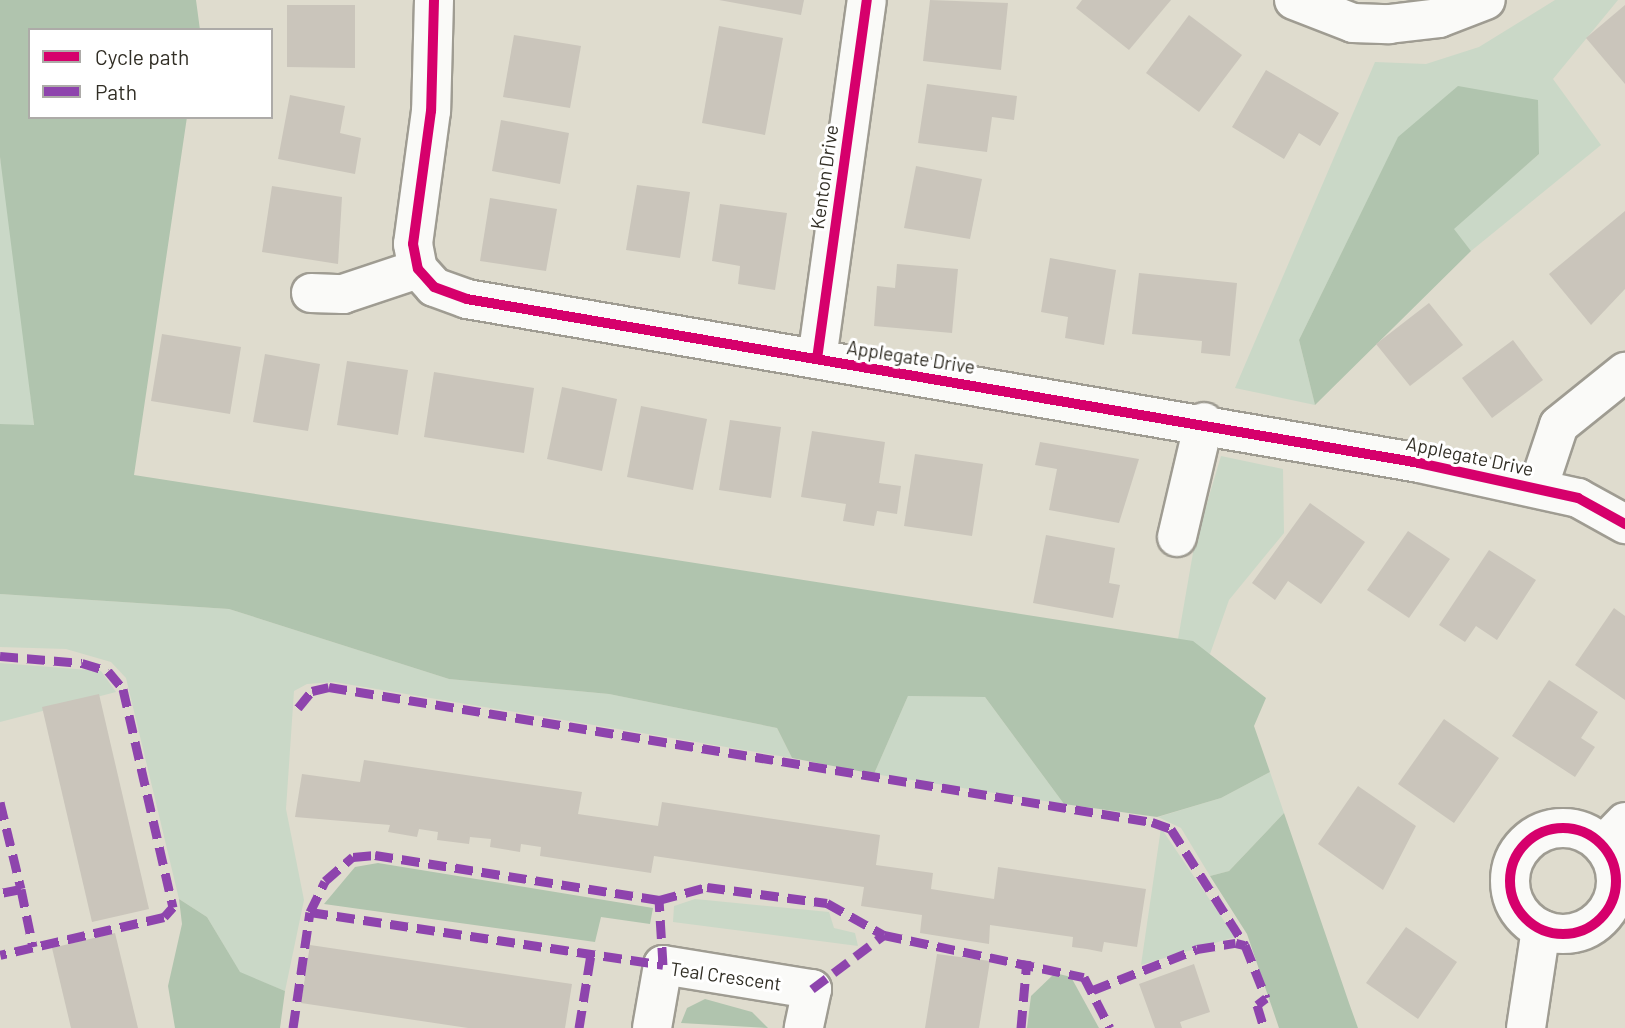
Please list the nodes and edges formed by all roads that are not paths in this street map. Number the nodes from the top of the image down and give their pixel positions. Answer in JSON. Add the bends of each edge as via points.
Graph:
{"nodes":[{"id":1,"x":434,"y":0,"type":"edge"},
{"id":2,"x":867,"y":0,"type":"edge"},
{"id":3,"x":1294,"y":0,"type":"edge"},
{"id":4,"x":1486,"y":0,"type":"edge"},
{"id":5,"x":418,"y":269,"type":"junction"},
{"id":6,"x":311,"y":293,"type":"dead end"},
{"id":7,"x":817,"y":359,"type":"junction"},
{"id":8,"x":1625,"y":372,"type":"edge"},
{"id":9,"x":1204,"y":422,"type":"junction"},
{"id":10,"x":1538,"y":488,"type":"junction"},
{"id":11,"x":1625,"y":524,"type":"edge"},
{"id":12,"x":1177,"y":537,"type":"dead end"},
{"id":13,"x":1614,"y":834,"type":"edge"},
{"id":14,"x":1541,"y":929,"type":"junction"},
{"id":15,"x":652,"y":1028,"type":"edge"},
{"id":16,"x":804,"y":1028,"type":"edge"},
{"id":17,"x":1526,"y":1028,"type":"edge"}],
"edges":[{"from":1,"to":5,"type":"street","via":[[431,111],[413,244]]},
{"from":2,"to":7,"type":"street","name":"Kenton Drive"},
{"from":3,"to":4,"type":"street","via":[[1353,23],[1389,24],[1439,18]]},
{"from":5,"to":6,"type":"street","via":[[343,294]]},
{"from":5,"to":7,"type":"street","name":"Applegate Drive","via":[[434,287],[467,299]]},
{"from":7,"to":9,"type":"street","name":"Applegate Drive"},
{"from":8,"to":10,"type":"street","via":[[1559,425]]},
{"from":9,"to":10,"type":"street","name":"Applegate Drive"},
{"from":9,"to":12,"type":"street"},
{"from":10,"to":11,"type":"street","name":"Applegate Drive","via":[[1578,498]]},
{"from":13,"to":14,"type":"street","via":[[1616,876],[1608,909],[1581,930]]},
{"from":13,"to":14,"type":"street","via":[[1554,828],[1523,846],[1509,878],[1512,897]]},
{"from":14,"to":17,"type":"street"},
{"from":15,"to":16,"type":"street","name":"Teal Crescent","via":[[663,965],[811,989]]}]}
